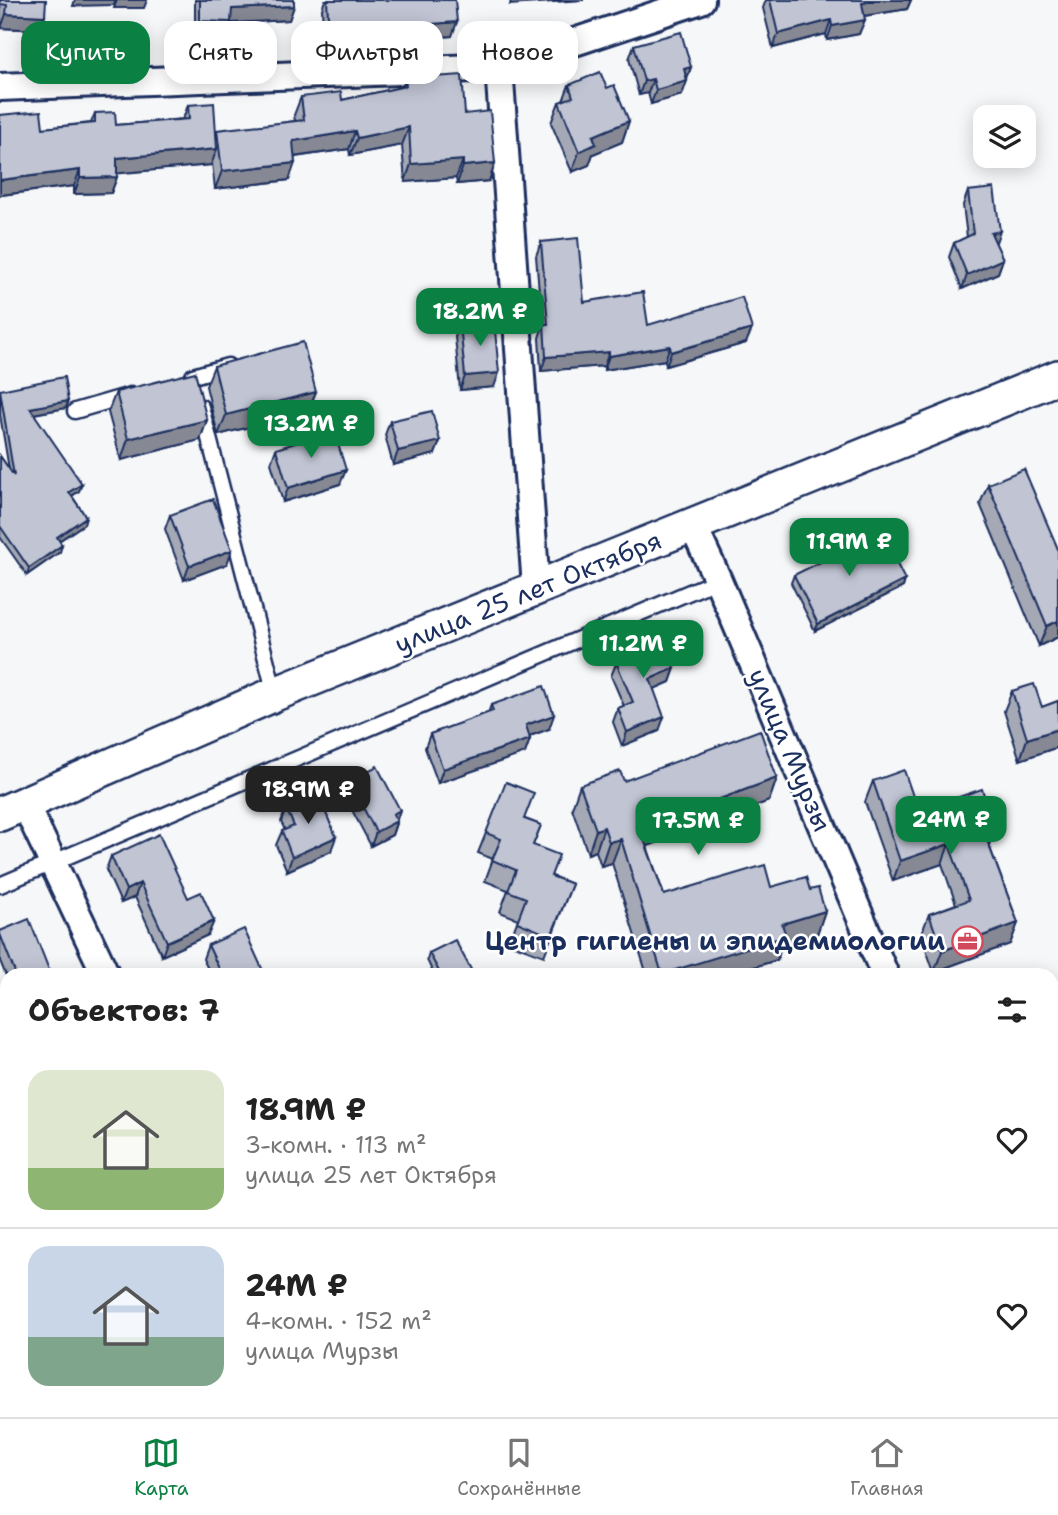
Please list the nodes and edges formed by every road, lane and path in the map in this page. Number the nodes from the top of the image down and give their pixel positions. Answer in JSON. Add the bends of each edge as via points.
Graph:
{"nodes":[{"id":1,"x":701,"y":0,"type":"edge"},
{"id":2,"x":578,"y":41,"type":"edge"},
{"id":3,"x":457,"y":69,"type":"edge"},
{"id":4,"x":500,"y":84,"type":"edge"},
{"id":5,"x":0,"y":87,"type":"edge"},
{"id":6,"x":241,"y":362,"type":"edge"},
{"id":7,"x":1058,"y":377,"type":"edge"},
{"id":8,"x":141,"y":392,"type":"edge"},
{"id":9,"x":75,"y":411,"type":"dead end"},
{"id":10,"x":693,"y":526,"type":"junction"},
{"id":11,"x":718,"y":580,"type":"junction"},
{"id":12,"x":536,"y":589,"type":"junction"},
{"id":13,"x":275,"y":694,"type":"junction"},
{"id":14,"x":13,"y":809,"type":"edge"},
{"id":15,"x":52,"y":863,"type":"junction"},
{"id":16,"x":0,"y":885,"type":"edge"},
{"id":17,"x":103,"y":968,"type":"edge"},
{"id":18,"x":883,"y":968,"type":"edge"}],
"edges":[{"from":1,"to":2,"type":"street"},
{"from":3,"to":5,"type":"street"},
{"from":4,"to":12,"type":"street"},
{"from":6,"to":13,"type":"lane","via":[[186,378]]},
{"from":7,"to":10,"type":"street","name":"улица 25 лет Октября"},
{"from":8,"to":9,"type":"lane"},
{"from":10,"to":11,"type":"street","name":"улица Мурзы"},
{"from":10,"to":12,"type":"street","name":"улица 25 лет Октября"},
{"from":11,"to":15,"type":"lane"},
{"from":11,"to":18,"type":"street","name":"улица Мурзы"},
{"from":12,"to":13,"type":"street","name":"улица 25 лет Октября"},
{"from":13,"to":14,"type":"street","name":"улица 25 лет Октября"},
{"from":14,"to":15,"type":"street"},
{"from":15,"to":16,"type":"lane"},
{"from":15,"to":17,"type":"street"}]}
